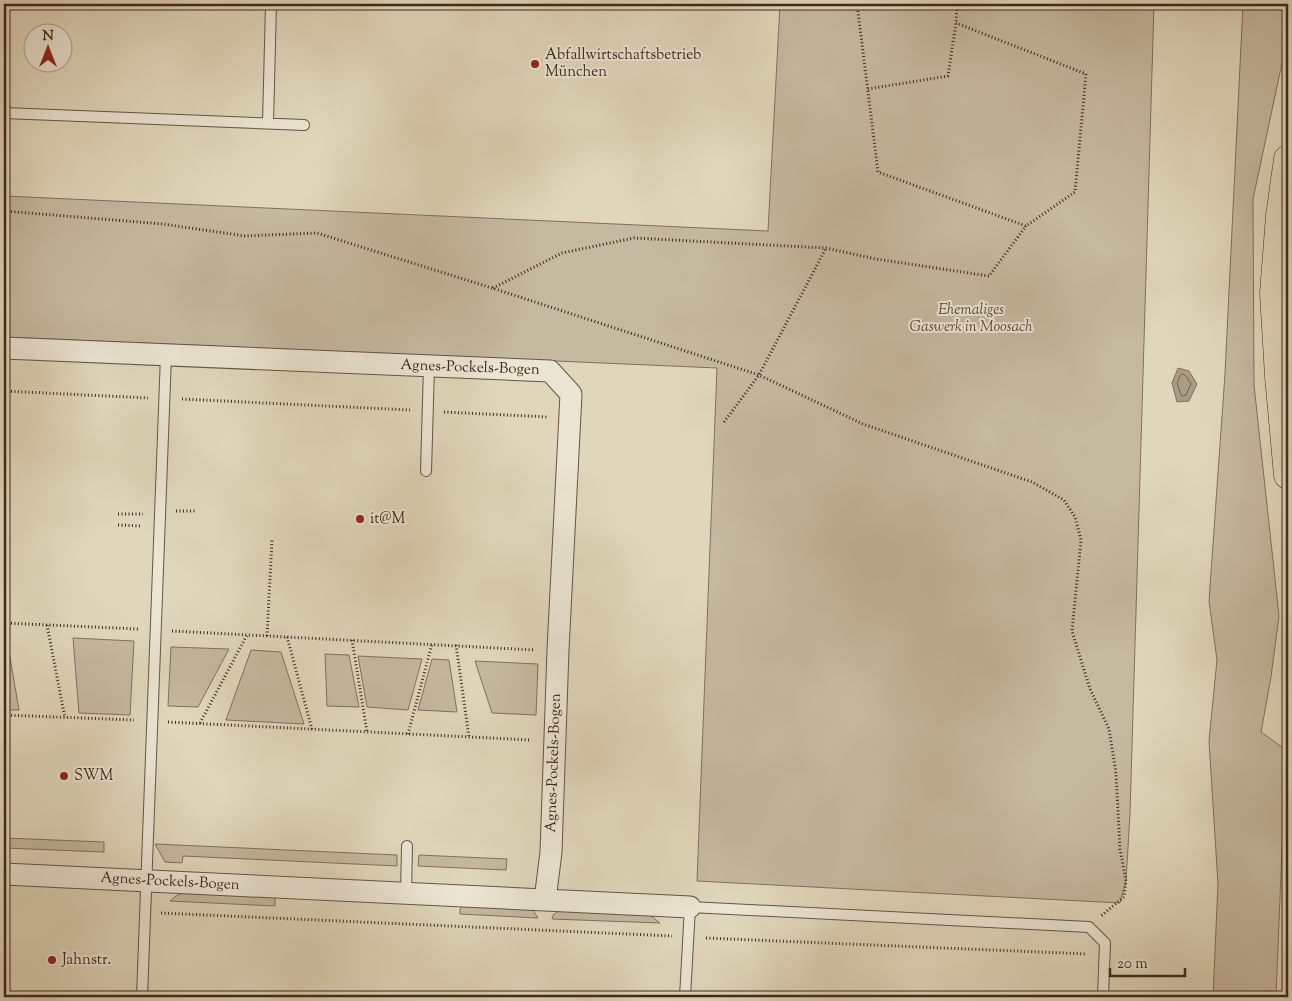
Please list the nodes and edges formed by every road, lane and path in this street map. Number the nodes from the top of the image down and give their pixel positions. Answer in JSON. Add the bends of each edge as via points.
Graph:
{"nodes":[{"id":1,"x":271,"y":4,"type":"edge"},
{"id":2,"x":857,"y":4,"type":"edge"},
{"id":3,"x":957,"y":4,"type":"edge"},
{"id":4,"x":956,"y":23,"type":"junction"},
{"id":5,"x":868,"y":89,"type":"junction"},
{"id":6,"x":4,"y":113,"type":"edge"},
{"id":7,"x":268,"y":123,"type":"junction"},
{"id":8,"x":304,"y":124,"type":"dead end"},
{"id":9,"x":1288,"y":159,"type":"edge"},
{"id":10,"x":4,"y":211,"type":"edge"},
{"id":11,"x":1026,"y":226,"type":"junction"},
{"id":12,"x":826,"y":248,"type":"junction"},
{"id":13,"x":492,"y":288,"type":"junction"},
{"id":14,"x":4,"y":348,"type":"edge"},
{"id":15,"x":166,"y":355,"type":"junction"},
{"id":16,"x":429,"y":367,"type":"junction"},
{"id":17,"x":759,"y":375,"type":"junction"},
{"id":18,"x":4,"y":391,"type":"edge"},
{"id":19,"x":164,"y":398,"type":"junction"},
{"id":20,"x":428,"y":411,"type":"junction"},
{"id":21,"x":553,"y":417,"type":"dead end"},
{"id":22,"x":724,"y":422,"type":"dead end"},
{"id":23,"x":426,"y":471,"type":"dead end"},
{"id":24,"x":1288,"y":475,"type":"edge"},
{"id":25,"x":118,"y":514,"type":"dead end"},
{"id":26,"x":144,"y":514,"type":"dead end"},
{"id":27,"x":118,"y":525,"type":"dead end"},
{"id":28,"x":143,"y":526,"type":"dead end"},
{"id":29,"x":272,"y":540,"type":"dead end"},
{"id":30,"x":4,"y":623,"type":"edge"},
{"id":31,"x":47,"y":625,"type":"junction"},
{"id":32,"x":156,"y":630,"type":"junction"},
{"id":33,"x":247,"y":635,"type":"junction"},
{"id":34,"x":267,"y":636,"type":"junction"},
{"id":35,"x":287,"y":637,"type":"junction"},
{"id":36,"x":352,"y":640,"type":"junction"},
{"id":37,"x":432,"y":644,"type":"junction"},
{"id":38,"x":456,"y":645,"type":"junction"},
{"id":39,"x":558,"y":650,"type":"junction"},
{"id":40,"x":4,"y":715,"type":"edge"},
{"id":41,"x":65,"y":718,"type":"junction"},
{"id":42,"x":152,"y":721,"type":"junction"},
{"id":43,"x":200,"y":723,"type":"junction"},
{"id":44,"x":312,"y":729,"type":"junction"},
{"id":45,"x":367,"y":732,"type":"junction"},
{"id":46,"x":408,"y":734,"type":"junction"},
{"id":47,"x":469,"y":737,"type":"junction"},
{"id":48,"x":554,"y":742,"type":"junction"},
{"id":49,"x":407,"y":846,"type":"dead end"},
{"id":50,"x":4,"y":874,"type":"edge"},
{"id":51,"x":147,"y":880,"type":"junction"},
{"id":52,"x":406,"y":893,"type":"junction"},
{"id":53,"x":545,"y":900,"type":"junction"},
{"id":54,"x":690,"y":906,"type":"junction"},
{"id":55,"x":146,"y":912,"type":"junction"},
{"id":56,"x":1089,"y":927,"type":"junction"},
{"id":57,"x":689,"y":937,"type":"junction"},
{"id":58,"x":1105,"y":955,"type":"junction"},
{"id":59,"x":142,"y":997,"type":"edge"},
{"id":60,"x":685,"y":997,"type":"edge"},
{"id":61,"x":1103,"y":997,"type":"edge"}],
"edges":[{"from":1,"to":7,"type":"lane"},
{"from":2,"to":5,"type":"path"},
{"from":3,"to":4,"type":"path"},
{"from":4,"to":5,"type":"path","via":[[948,76]]},
{"from":4,"to":11,"type":"path","via":[[1086,74],[1075,192]]},
{"from":5,"to":11,"type":"path","via":[[878,172]]},
{"from":6,"to":7,"type":"lane"},
{"from":7,"to":8,"type":"lane"},
{"from":9,"to":24,"type":"highway","via":[[1274,293]]},
{"from":10,"to":13,"type":"path","via":[[163,224],[245,236],[317,233]]},
{"from":11,"to":12,"type":"path","via":[[989,276]]},
{"from":12,"to":13,"type":"path","via":[[634,238],[562,253]]},
{"from":12,"to":17,"type":"path"},
{"from":13,"to":17,"type":"path"},
{"from":14,"to":15,"type":"street","name":"Agnes-Pockels-Bogen"},
{"from":15,"to":16,"type":"street","name":"Agnes-Pockels-Bogen"},
{"from":15,"to":19,"type":"lane"},
{"from":16,"to":20,"type":"lane"},
{"from":16,"to":39,"type":"street","name":"Agnes-Pockels-Bogen","via":[[550,372],[571,394]]},
{"from":17,"to":22,"type":"path"},
{"from":17,"to":56,"type":"path","via":[[863,424],[1032,482],[1064,500],[1075,517],[1081,540],[1072,631],[1090,689],[1109,729],[1126,881],[1124,897]]},
{"from":18,"to":19,"type":"path"},
{"from":19,"to":20,"type":"path"},
{"from":19,"to":32,"type":"lane"},
{"from":20,"to":21,"type":"path"},
{"from":20,"to":23,"type":"lane"},
{"from":25,"to":26,"type":"path"},
{"from":27,"to":28,"type":"path"},
{"from":29,"to":34,"type":"path"},
{"from":30,"to":31,"type":"path"},
{"from":31,"to":32,"type":"path"},
{"from":31,"to":41,"type":"path"},
{"from":32,"to":33,"type":"path"},
{"from":32,"to":42,"type":"lane"},
{"from":33,"to":34,"type":"path"},
{"from":33,"to":43,"type":"path"},
{"from":34,"to":35,"type":"path"},
{"from":35,"to":36,"type":"path"},
{"from":35,"to":44,"type":"path"},
{"from":36,"to":37,"type":"path"},
{"from":36,"to":45,"type":"path"},
{"from":37,"to":38,"type":"path"},
{"from":37,"to":46,"type":"path"},
{"from":38,"to":39,"type":"path"},
{"from":38,"to":47,"type":"path"},
{"from":39,"to":48,"type":"street","name":"Agnes-Pockels-Bogen"},
{"from":40,"to":41,"type":"path"},
{"from":41,"to":42,"type":"path"},
{"from":42,"to":43,"type":"path"},
{"from":42,"to":51,"type":"lane"},
{"from":43,"to":44,"type":"path"},
{"from":44,"to":45,"type":"path"},
{"from":45,"to":46,"type":"path"},
{"from":46,"to":47,"type":"path"},
{"from":47,"to":48,"type":"path"},
{"from":48,"to":53,"type":"street","name":"Agnes-Pockels-Bogen","via":[[551,852]]},
{"from":49,"to":52,"type":"lane"},
{"from":50,"to":51,"type":"street","name":"Agnes-Pockels-Bogen"},
{"from":51,"to":52,"type":"street","name":"Agnes-Pockels-Bogen"},
{"from":51,"to":55,"type":"lane"},
{"from":52,"to":53,"type":"street","name":"Agnes-Pockels-Bogen"},
{"from":53,"to":54,"type":"street","name":"Agnes-Pockels-Bogen"},
{"from":54,"to":56,"type":"lane"},
{"from":54,"to":57,"type":"lane"},
{"from":55,"to":57,"type":"path"},
{"from":55,"to":59,"type":"lane"},
{"from":56,"to":58,"type":"lane","via":[[1105,943]]},
{"from":57,"to":58,"type":"path"},
{"from":57,"to":60,"type":"lane"},
{"from":58,"to":61,"type":"lane"}]}
